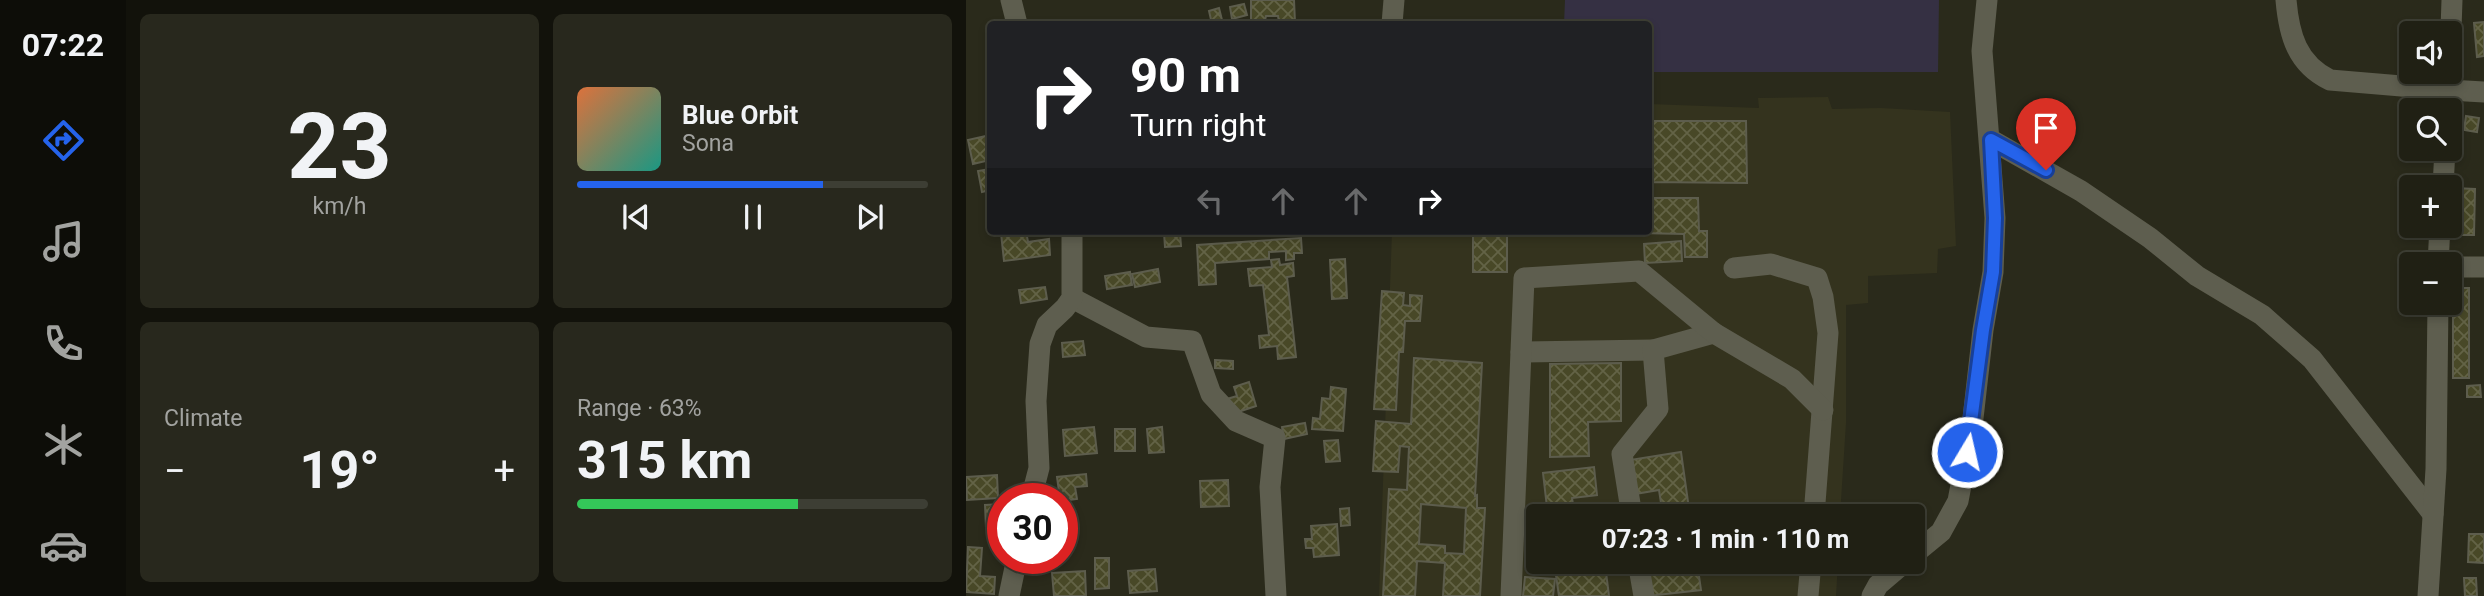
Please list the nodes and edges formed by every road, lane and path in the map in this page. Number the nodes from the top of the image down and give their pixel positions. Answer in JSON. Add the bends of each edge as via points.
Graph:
{"nodes":[{"id":1,"x":1011,"y":0,"type":"edge"},
{"id":2,"x":1394,"y":0,"type":"edge"},
{"id":3,"x":1987,"y":0,"type":"edge"},
{"id":4,"x":2286,"y":0,"type":"edge"},
{"id":5,"x":2452,"y":0,"type":"edge"},
{"id":6,"x":1016,"y":21,"type":"edge"},
{"id":7,"x":1392,"y":21,"type":"edge"},
{"id":8,"x":2451,"y":21,"type":"edge"},
{"id":9,"x":2449,"y":91,"type":"edge"},
{"id":10,"x":2484,"y":92,"type":"edge"},
{"id":11,"x":1991,"y":140,"type":"junction"},
{"id":12,"x":1072,"y":235,"type":"edge"},
{"id":13,"x":2462,"y":267,"type":"edge"},
{"id":14,"x":2484,"y":267,"type":"edge"},
{"id":15,"x":1734,"y":268,"type":"dead end"},
{"id":16,"x":1072,"y":298,"type":"junction"},
{"id":17,"x":2438,"y":315,"type":"edge"},
{"id":18,"x":1714,"y":333,"type":"junction"},
{"id":19,"x":1653,"y":350,"type":"junction"},
{"id":20,"x":1521,"y":352,"type":"junction"},
{"id":21,"x":1823,"y":410,"type":"junction"},
{"id":22,"x":1035,"y":483,"type":"edge"},
{"id":23,"x":1630,"y":504,"type":"edge"},
{"id":24,"x":1815,"y":504,"type":"edge"},
{"id":25,"x":2434,"y":514,"type":"junction"},
{"id":26,"x":1925,"y":545,"type":"edge"},
{"id":27,"x":1014,"y":574,"type":"edge"},
{"id":28,"x":1641,"y":574,"type":"edge"},
{"id":29,"x":1810,"y":574,"type":"edge"},
{"id":30,"x":1891,"y":574,"type":"edge"},
{"id":31,"x":1009,"y":596,"type":"edge"},
{"id":32,"x":1276,"y":596,"type":"edge"},
{"id":33,"x":1511,"y":596,"type":"edge"},
{"id":34,"x":1644,"y":596,"type":"edge"},
{"id":35,"x":1808,"y":596,"type":"edge"},
{"id":36,"x":1872,"y":596,"type":"edge"},
{"id":37,"x":2428,"y":596,"type":"edge"}],
"edges":[{"from":1,"to":6,"type":"street"},
{"from":2,"to":7,"type":"street"},
{"from":3,"to":11,"type":"street","via":[[1982,51]]},
{"from":4,"to":9,"type":"street","via":[[2292,37],[2315,73],[2330,80]]},
{"from":5,"to":8,"type":"street"},
{"from":9,"to":10,"type":"street"},
{"from":11,"to":25,"type":"street","via":[[2081,191],[2150,237],[2197,276],[2262,315],[2312,359]]},
{"from":11,"to":26,"type":"street","via":[[1993,272],[1972,427],[1958,500],[1941,532]]},
{"from":12,"to":16,"type":"street"},
{"from":13,"to":14,"type":"street"},
{"from":15,"to":21,"type":"street","via":[[1771,264],[1817,278],[1828,333]]},
{"from":16,"to":22,"type":"street","via":[[1047,325],[1040,344]]},
{"from":16,"to":32,"type":"street","via":[[1146,337],[1192,341],[1212,394],[1236,421],[1275,438],[1270,487]]},
{"from":17,"to":25,"type":"street"},
{"from":18,"to":19,"type":"street"},
{"from":18,"to":20,"type":"street","via":[[1639,271],[1524,278]]},
{"from":18,"to":21,"type":"street","via":[[1792,379]]},
{"from":19,"to":20,"type":"street"},
{"from":19,"to":23,"type":"street","via":[[1658,409],[1622,454]]},
{"from":20,"to":33,"type":"street"},
{"from":21,"to":24,"type":"street"},
{"from":25,"to":37,"type":"street"},
{"from":27,"to":31,"type":"street"},
{"from":28,"to":34,"type":"street"},
{"from":29,"to":35,"type":"street"},
{"from":30,"to":36,"type":"street"}]}
